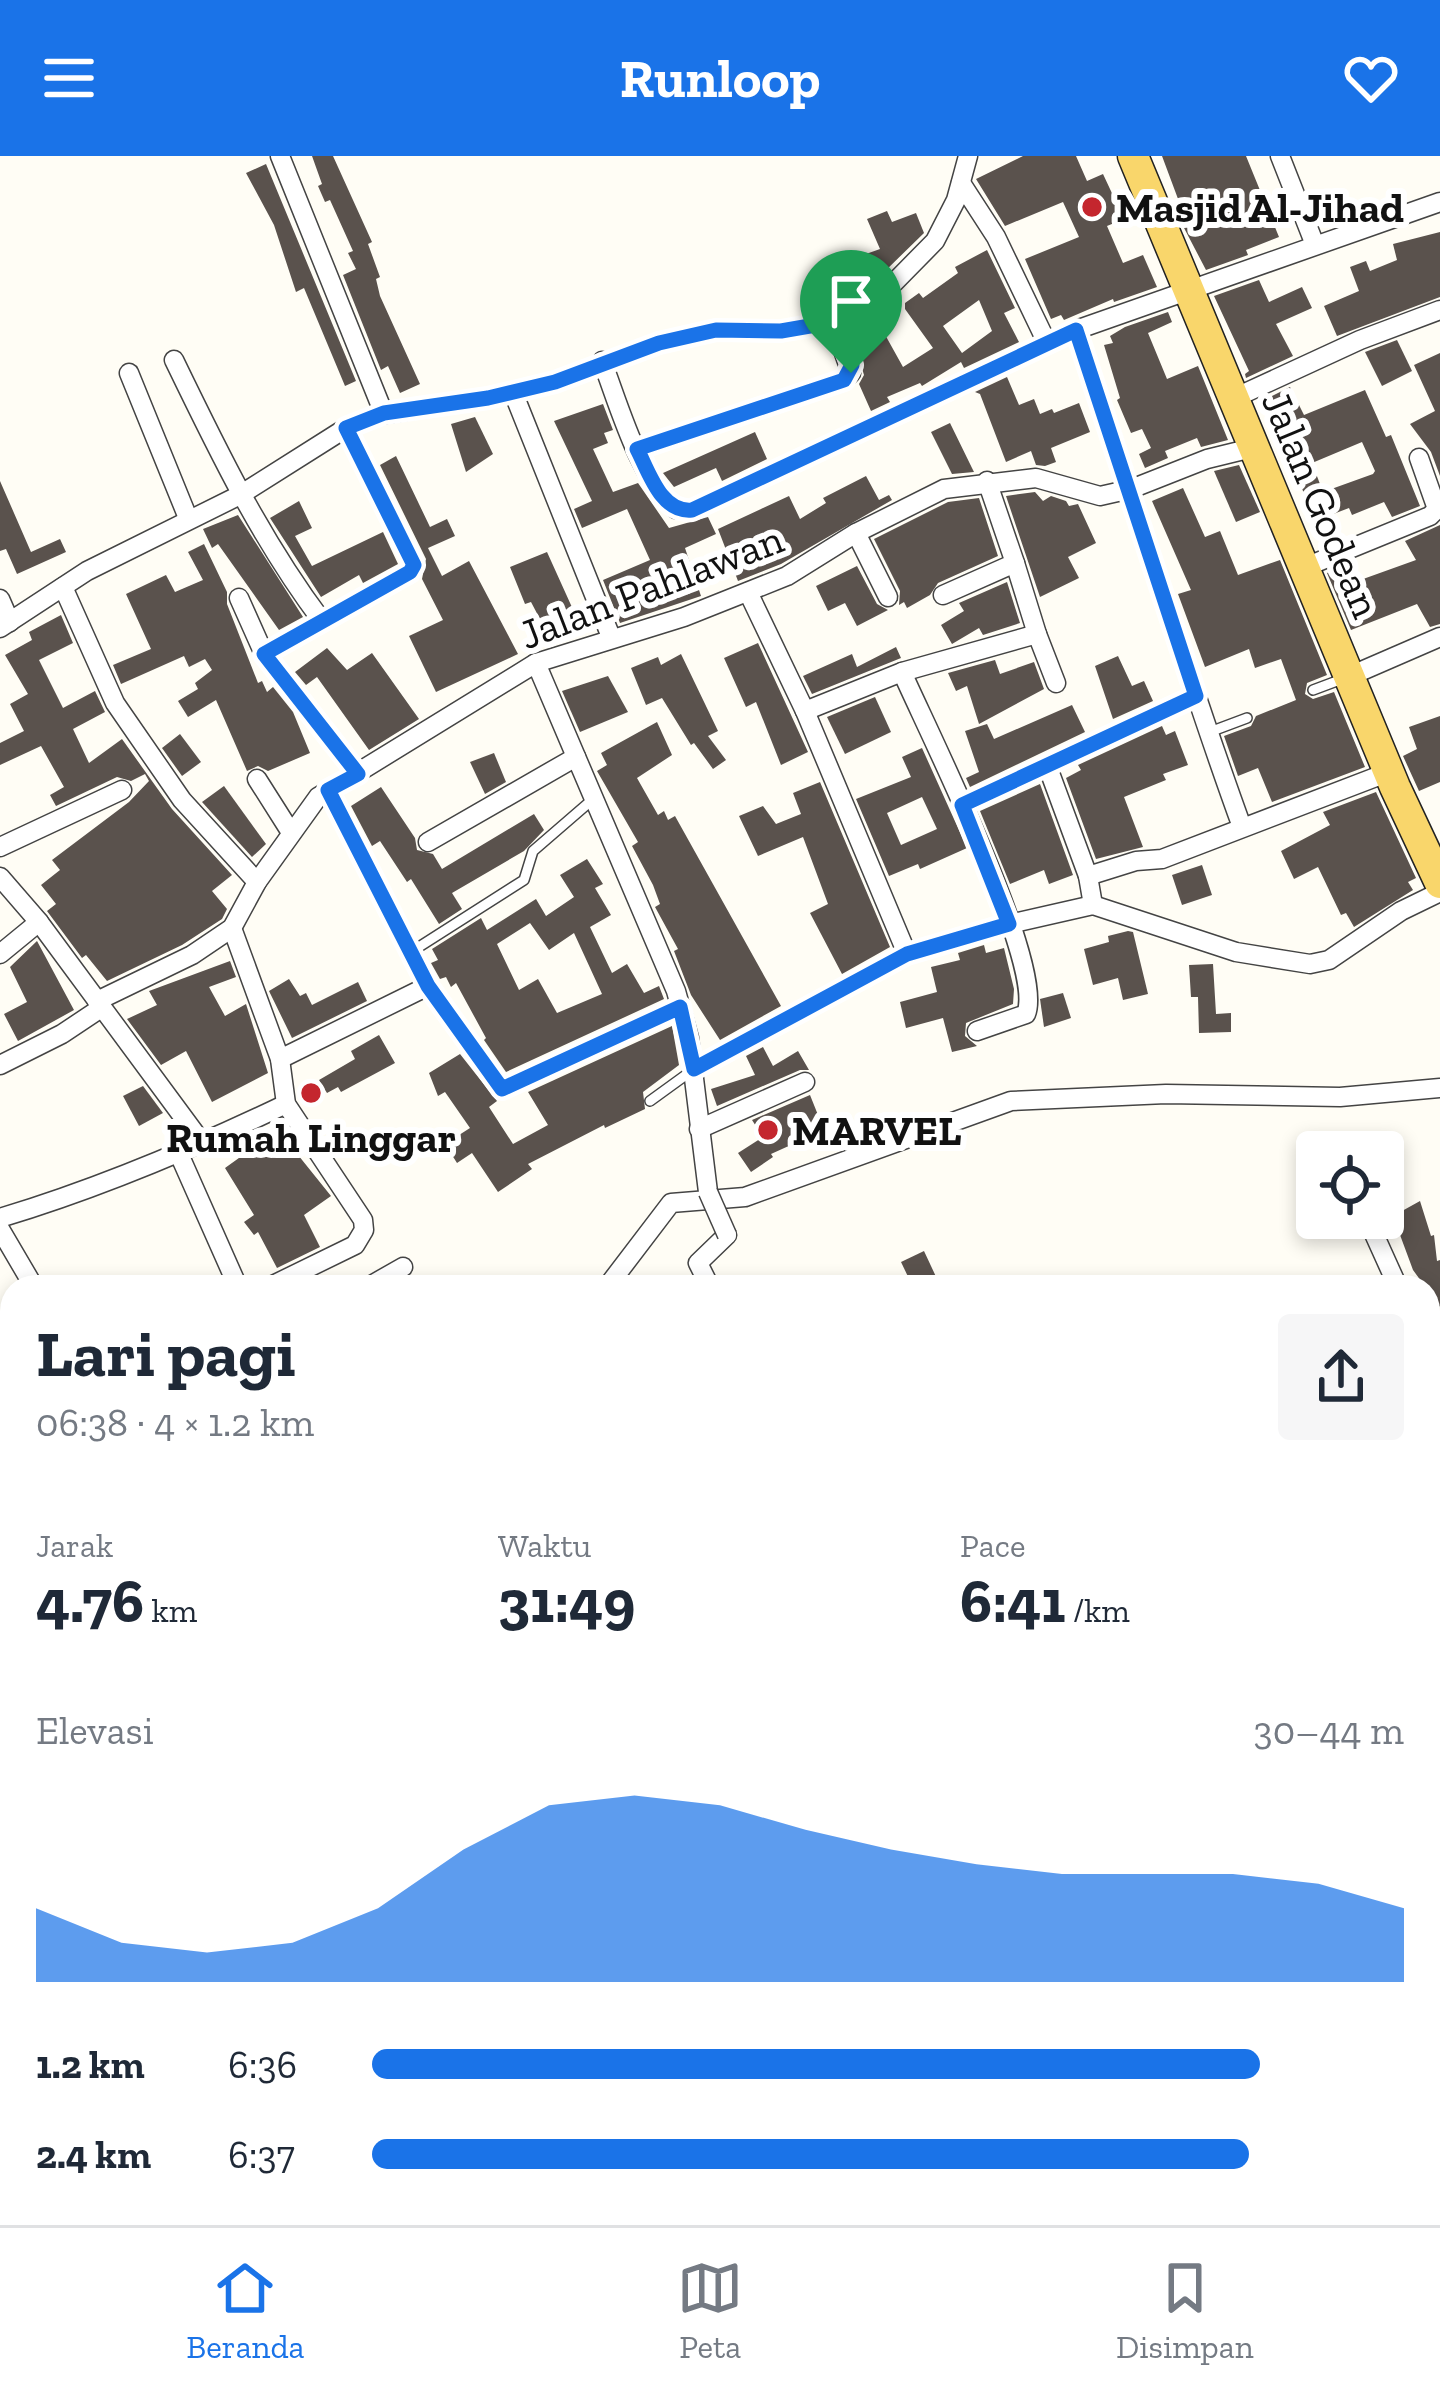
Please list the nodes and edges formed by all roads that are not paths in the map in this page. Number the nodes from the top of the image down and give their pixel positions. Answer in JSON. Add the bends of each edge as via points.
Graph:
{"nodes":[{"id":1,"x":280,"y":156,"type":"edge"},
{"id":2,"x":968,"y":156,"type":"edge"},
{"id":3,"x":1133,"y":156,"type":"edge"},
{"id":4,"x":1280,"y":156,"type":"edge"},
{"id":5,"x":961,"y":183,"type":"junction"},
{"id":6,"x":1440,"y":202,"type":"edge"},
{"id":7,"x":1315,"y":245,"type":"junction"},
{"id":8,"x":1189,"y":290,"type":"junction"},
{"id":9,"x":1440,"y":310,"type":"edge"},
{"id":10,"x":833,"y":322,"type":"junction"},
{"id":11,"x":1076,"y":330,"type":"junction"},
{"id":12,"x":1047,"y":343,"type":"junction"},
{"id":13,"x":174,"y":360,"type":"dead end"},
{"id":14,"x":602,"y":362,"type":"junction"},
{"id":15,"x":129,"y":374,"type":"dead end"},
{"id":16,"x":513,"y":392,"type":"junction"},
{"id":17,"x":1232,"y":399,"type":"junction"},
{"id":18,"x":384,"y":413,"type":"junction"},
{"id":19,"x":346,"y":428,"type":"junction"},
{"id":20,"x":1252,"y":448,"type":"junction"},
{"id":21,"x":637,"y":449,"type":"junction"},
{"id":22,"x":1419,"y":458,"type":"dead end"},
{"id":23,"x":987,"y":481,"type":"junction"},
{"id":24,"x":1131,"y":490,"type":"junction"},
{"id":25,"x":240,"y":495,"type":"junction"},
{"id":26,"x":188,"y":518,"type":"junction"},
{"id":27,"x":856,"y":532,"type":"junction"},
{"id":28,"x":1016,"y":563,"type":"junction"},
{"id":29,"x":1303,"y":568,"type":"junction"},
{"id":30,"x":63,"y":587,"type":"junction"},
{"id":31,"x":748,"y":592,"type":"junction"},
{"id":32,"x":943,"y":595,"type":"dead end"},
{"id":33,"x":888,"y":597,"type":"dead end"},
{"id":34,"x":239,"y":598,"type":"dead end"},
{"id":35,"x":0,"y":599,"type":"edge"},
{"id":36,"x":322,"y":621,"type":"junction"},
{"id":37,"x":5,"y":625,"type":"edge"},
{"id":38,"x":1036,"y":634,"type":"junction"},
{"id":39,"x":611,"y":637,"type":"junction"},
{"id":40,"x":1440,"y":637,"type":"edge"},
{"id":41,"x":264,"y":654,"type":"junction"},
{"id":42,"x":536,"y":663,"type":"junction"},
{"id":43,"x":902,"y":672,"type":"junction"},
{"id":44,"x":1350,"y":676,"type":"junction"},
{"id":45,"x":1056,"y":683,"type":"dead end"},
{"id":46,"x":1313,"y":690,"type":"dead end"},
{"id":47,"x":1196,"y":696,"type":"junction"},
{"id":48,"x":805,"y":711,"type":"junction"},
{"id":49,"x":1246,"y":718,"type":"dead end"},
{"id":50,"x":1208,"y":733,"type":"junction"},
{"id":51,"x":576,"y":757,"type":"junction"},
{"id":52,"x":1047,"y":764,"type":"junction"},
{"id":53,"x":1389,"y":772,"type":"junction"},
{"id":54,"x":358,"y":774,"type":"junction"},
{"id":55,"x":257,"y":779,"type":"dead end"},
{"id":56,"x":122,"y":790,"type":"dead end"},
{"id":57,"x":328,"y":790,"type":"junction"},
{"id":58,"x":592,"y":800,"type":"junction"},
{"id":59,"x":962,"y":805,"type":"junction"},
{"id":60,"x":1242,"y":827,"type":"junction"},
{"id":61,"x":290,"y":831,"type":"junction"},
{"id":62,"x":1431,"y":839,"type":"edge"},
{"id":63,"x":428,"y":842,"type":"dead end"},
{"id":64,"x":0,"y":847,"type":"edge"},
{"id":65,"x":0,"y":877,"type":"edge"},
{"id":66,"x":256,"y":882,"type":"junction"},
{"id":67,"x":1440,"y":883,"type":"edge"},
{"id":68,"x":1440,"y":892,"type":"edge"},
{"id":69,"x":1091,"y":893,"type":"junction"},
{"id":70,"x":1006,"y":915,"type":"junction"},
{"id":71,"x":39,"y":922,"type":"junction"},
{"id":72,"x":232,"y":928,"type":"junction"},
{"id":73,"x":411,"y":952,"type":"junction"},
{"id":74,"x":0,"y":954,"type":"edge"},
{"id":75,"x":907,"y":954,"type":"junction"},
{"id":76,"x":428,"y":986,"type":"junction"},
{"id":77,"x":99,"y":1004,"type":"junction"},
{"id":78,"x":680,"y":1007,"type":"junction"},
{"id":79,"x":977,"y":1031,"type":"dead end"},
{"id":80,"x":280,"y":1059,"type":"junction"},
{"id":81,"x":0,"y":1065,"type":"edge"},
{"id":82,"x":694,"y":1069,"type":"junction"},
{"id":83,"x":805,"y":1082,"type":"dead end"},
{"id":84,"x":1440,"y":1088,"type":"edge"},
{"id":85,"x":650,"y":1101,"type":"dead end"},
{"id":86,"x":286,"y":1104,"type":"junction"},
{"id":87,"x":699,"y":1129,"type":"junction"},
{"id":88,"x":202,"y":1144,"type":"junction"},
{"id":89,"x":179,"y":1154,"type":"junction"},
{"id":90,"x":0,"y":1218,"type":"edge"},
{"id":91,"x":0,"y":1229,"type":"edge"},
{"id":92,"x":1376,"y":1239,"type":"edge"},
{"id":93,"x":403,"y":1267,"type":"dead end"},
{"id":94,"x":27,"y":1275,"type":"edge"},
{"id":95,"x":233,"y":1275,"type":"edge"},
{"id":96,"x":294,"y":1275,"type":"edge"},
{"id":97,"x":391,"y":1275,"type":"edge"},
{"id":98,"x":616,"y":1275,"type":"edge"},
{"id":99,"x":704,"y":1275,"type":"edge"},
{"id":100,"x":1392,"y":1275,"type":"edge"}],
"edges":[{"from":1,"to":18,"type":"street"},
{"from":2,"to":5,"type":"street"},
{"from":3,"to":8,"type":"main road","name":"Jalan Godean"},
{"from":4,"to":7,"type":"street"},
{"from":5,"to":10,"type":"street","via":[[935,241],[878,299]]},
{"from":5,"to":12,"type":"street"},
{"from":6,"to":7,"type":"street"},
{"from":7,"to":8,"type":"street"},
{"from":8,"to":11,"type":"street"},
{"from":8,"to":17,"type":"main road","name":"Jalan Godean"},
{"from":9,"to":17,"type":"street"},
{"from":10,"to":14,"type":"street","via":[[716,330]]},
{"from":10,"to":21,"type":"street","via":[[852,365],[844,380]]},
{"from":11,"to":12,"type":"street"},
{"from":11,"to":24,"type":"street"},
{"from":12,"to":21,"type":"street","via":[[692,510],[670,504]]},
{"from":13,"to":25,"type":"street"},
{"from":14,"to":16,"type":"street"},
{"from":14,"to":21,"type":"street"},
{"from":15,"to":26,"type":"street"},
{"from":16,"to":18,"type":"street"},
{"from":16,"to":39,"type":"street"},
{"from":17,"to":20,"type":"main road","name":"Jalan Godean"},
{"from":18,"to":19,"type":"street"},
{"from":19,"to":25,"type":"street"},
{"from":19,"to":36,"type":"street","via":[[414,565]]},
{"from":20,"to":24,"type":"street","name":"Jalan Pahlawan"},
{"from":20,"to":29,"type":"main road","name":"Jalan Godean"},
{"from":22,"to":29,"type":"street","via":[[1437,509],[1430,516]]},
{"from":23,"to":24,"type":"street","name":"Jalan Pahlawan","via":[[1036,478],[1100,496]]},
{"from":23,"to":27,"type":"street","name":"Jalan Pahlawan","via":[[944,489]]},
{"from":23,"to":28,"type":"street"},
{"from":24,"to":47,"type":"street"},
{"from":25,"to":26,"type":"street"},
{"from":25,"to":36,"type":"street"},
{"from":26,"to":30,"type":"street"},
{"from":27,"to":31,"type":"street","name":"Jalan Pahlawan"},
{"from":27,"to":33,"type":"street"},
{"from":28,"to":32,"type":"street"},
{"from":28,"to":38,"type":"street"},
{"from":29,"to":44,"type":"main road","name":"Jalan Godean"},
{"from":30,"to":37,"type":"street"},
{"from":30,"to":66,"type":"street","via":[[115,703],[182,800]]},
{"from":31,"to":39,"type":"street","name":"Jalan Pahlawan"},
{"from":31,"to":48,"type":"street"},
{"from":34,"to":41,"type":"street"},
{"from":35,"to":37,"type":"street"},
{"from":36,"to":41,"type":"street"},
{"from":38,"to":43,"type":"street"},
{"from":38,"to":45,"type":"street"},
{"from":39,"to":42,"type":"street","name":"Jalan Pahlawan"},
{"from":40,"to":44,"type":"street"},
{"from":41,"to":54,"type":"street"},
{"from":42,"to":51,"type":"street"},
{"from":42,"to":54,"type":"street","name":"Jalan Pahlawan"},
{"from":43,"to":48,"type":"street"},
{"from":43,"to":59,"type":"street"},
{"from":44,"to":46,"type":"lane"},
{"from":44,"to":53,"type":"main road","name":"Jalan Godean"},
{"from":47,"to":50,"type":"street"},
{"from":47,"to":52,"type":"street"},
{"from":48,"to":75,"type":"street"},
{"from":49,"to":50,"type":"lane"},
{"from":50,"to":60,"type":"street"},
{"from":51,"to":58,"type":"street"},
{"from":51,"to":63,"type":"street"},
{"from":52,"to":59,"type":"street"},
{"from":52,"to":69,"type":"street"},
{"from":53,"to":60,"type":"street"},
{"from":53,"to":62,"type":"main road","name":"Jalan Godean"},
{"from":54,"to":57,"type":"street","name":"Jalan Pahlawan"},
{"from":55,"to":61,"type":"street"},
{"from":56,"to":64,"type":"street"},
{"from":57,"to":61,"type":"street","name":"Jalan Pahlawan"},
{"from":57,"to":73,"type":"street"},
{"from":58,"to":73,"type":"lane","via":[[533,851],[524,880]]},
{"from":58,"to":78,"type":"street"},
{"from":59,"to":70,"type":"street"},
{"from":60,"to":69,"type":"street","via":[[1162,859],[1136,861]]},
{"from":61,"to":66,"type":"street","name":"Jalan Pahlawan"},
{"from":62,"to":67,"type":"main road","name":"Jalan Godean"},
{"from":65,"to":71,"type":"street"},
{"from":66,"to":72,"type":"street","name":"Jalan Pahlawan"},
{"from":68,"to":69,"type":"street","via":[[1310,964],[1236,952]]},
{"from":69,"to":70,"type":"street"},
{"from":70,"to":75,"type":"street"},
{"from":70,"to":79,"type":"street","via":[[1029,1006]]},
{"from":71,"to":74,"type":"street"},
{"from":71,"to":77,"type":"street"},
{"from":72,"to":77,"type":"street"},
{"from":72,"to":80,"type":"street"},
{"from":73,"to":76,"type":"street"},
{"from":75,"to":82,"type":"street"},
{"from":76,"to":78,"type":"street","via":[[502,1089]]},
{"from":76,"to":80,"type":"street"},
{"from":77,"to":81,"type":"street","via":[[62,1034]]},
{"from":77,"to":88,"type":"street"},
{"from":78,"to":82,"type":"street"},
{"from":80,"to":86,"type":"street"},
{"from":82,"to":85,"type":"lane"},
{"from":82,"to":87,"type":"street"},
{"from":83,"to":87,"type":"street"},
{"from":84,"to":98,"type":"street","via":[[1340,1097],[1011,1100],[745,1197],[671,1203]]},
{"from":86,"to":88,"type":"street"},
{"from":86,"to":96,"type":"street","via":[[364,1230],[355,1245]]},
{"from":87,"to":99,"type":"street","bridge":true,"via":[[708,1192],[727,1235],[698,1263]]},
{"from":88,"to":89,"type":"street"},
{"from":89,"to":90,"type":"street"},
{"from":89,"to":95,"type":"street"},
{"from":91,"to":94,"type":"street"},
{"from":92,"to":100,"type":"street"},
{"from":93,"to":97,"type":"street"}]}
